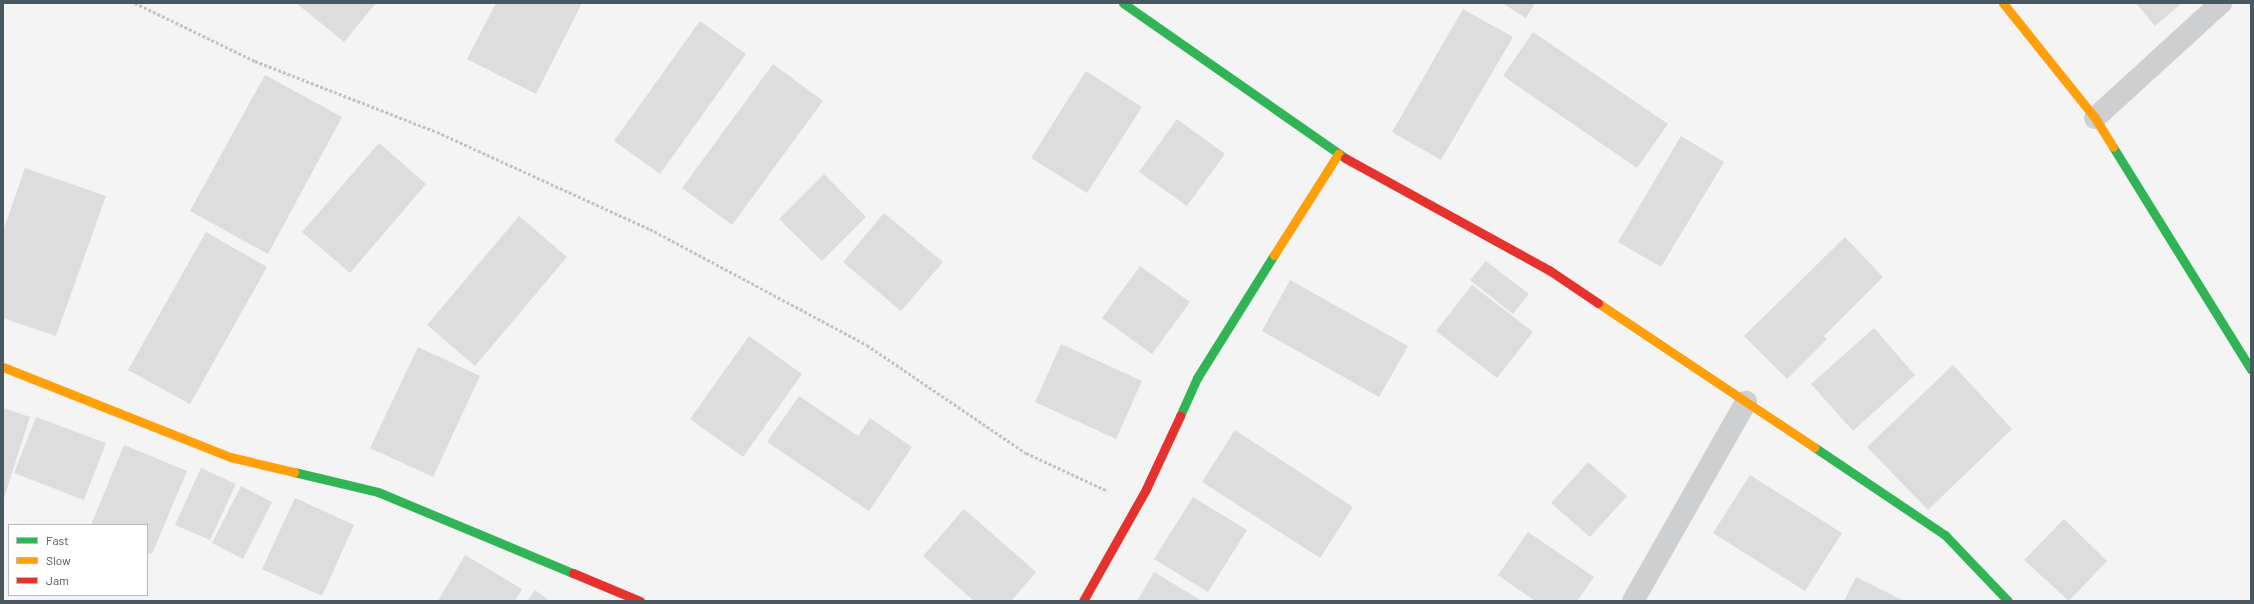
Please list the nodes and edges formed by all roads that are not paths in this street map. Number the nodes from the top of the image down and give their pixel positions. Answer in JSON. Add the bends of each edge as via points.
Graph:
{"nodes":[{"id":1,"x":1123,"y":3,"type":"edge"},
{"id":2,"x":2003,"y":3,"type":"edge"},
{"id":3,"x":2221,"y":3,"type":"edge"},
{"id":4,"x":2095,"y":118,"type":"junction"},
{"id":5,"x":1338,"y":154,"type":"junction"},
{"id":6,"x":3,"y":366,"type":"edge"},
{"id":7,"x":2251,"y":370,"type":"edge"},
{"id":8,"x":1746,"y":402,"type":"junction"},
{"id":9,"x":640,"y":601,"type":"edge"},
{"id":10,"x":1083,"y":601,"type":"edge"},
{"id":11,"x":1633,"y":601,"type":"edge"},
{"id":12,"x":2008,"y":601,"type":"edge"}],
"edges":[{"from":1,"to":5,"type":"street"},
{"from":2,"to":4,"type":"street"},
{"from":3,"to":4,"type":"street"},
{"from":4,"to":7,"type":"street"},
{"from":5,"to":8,"type":"street","via":[[1549,270]]},
{"from":5,"to":10,"type":"street","via":[[1198,378],[1138,504]]},
{"from":6,"to":9,"type":"street","via":[[230,457],[378,492]]},
{"from":8,"to":11,"type":"street"},
{"from":8,"to":12,"type":"street","via":[[1944,535]]}]}
